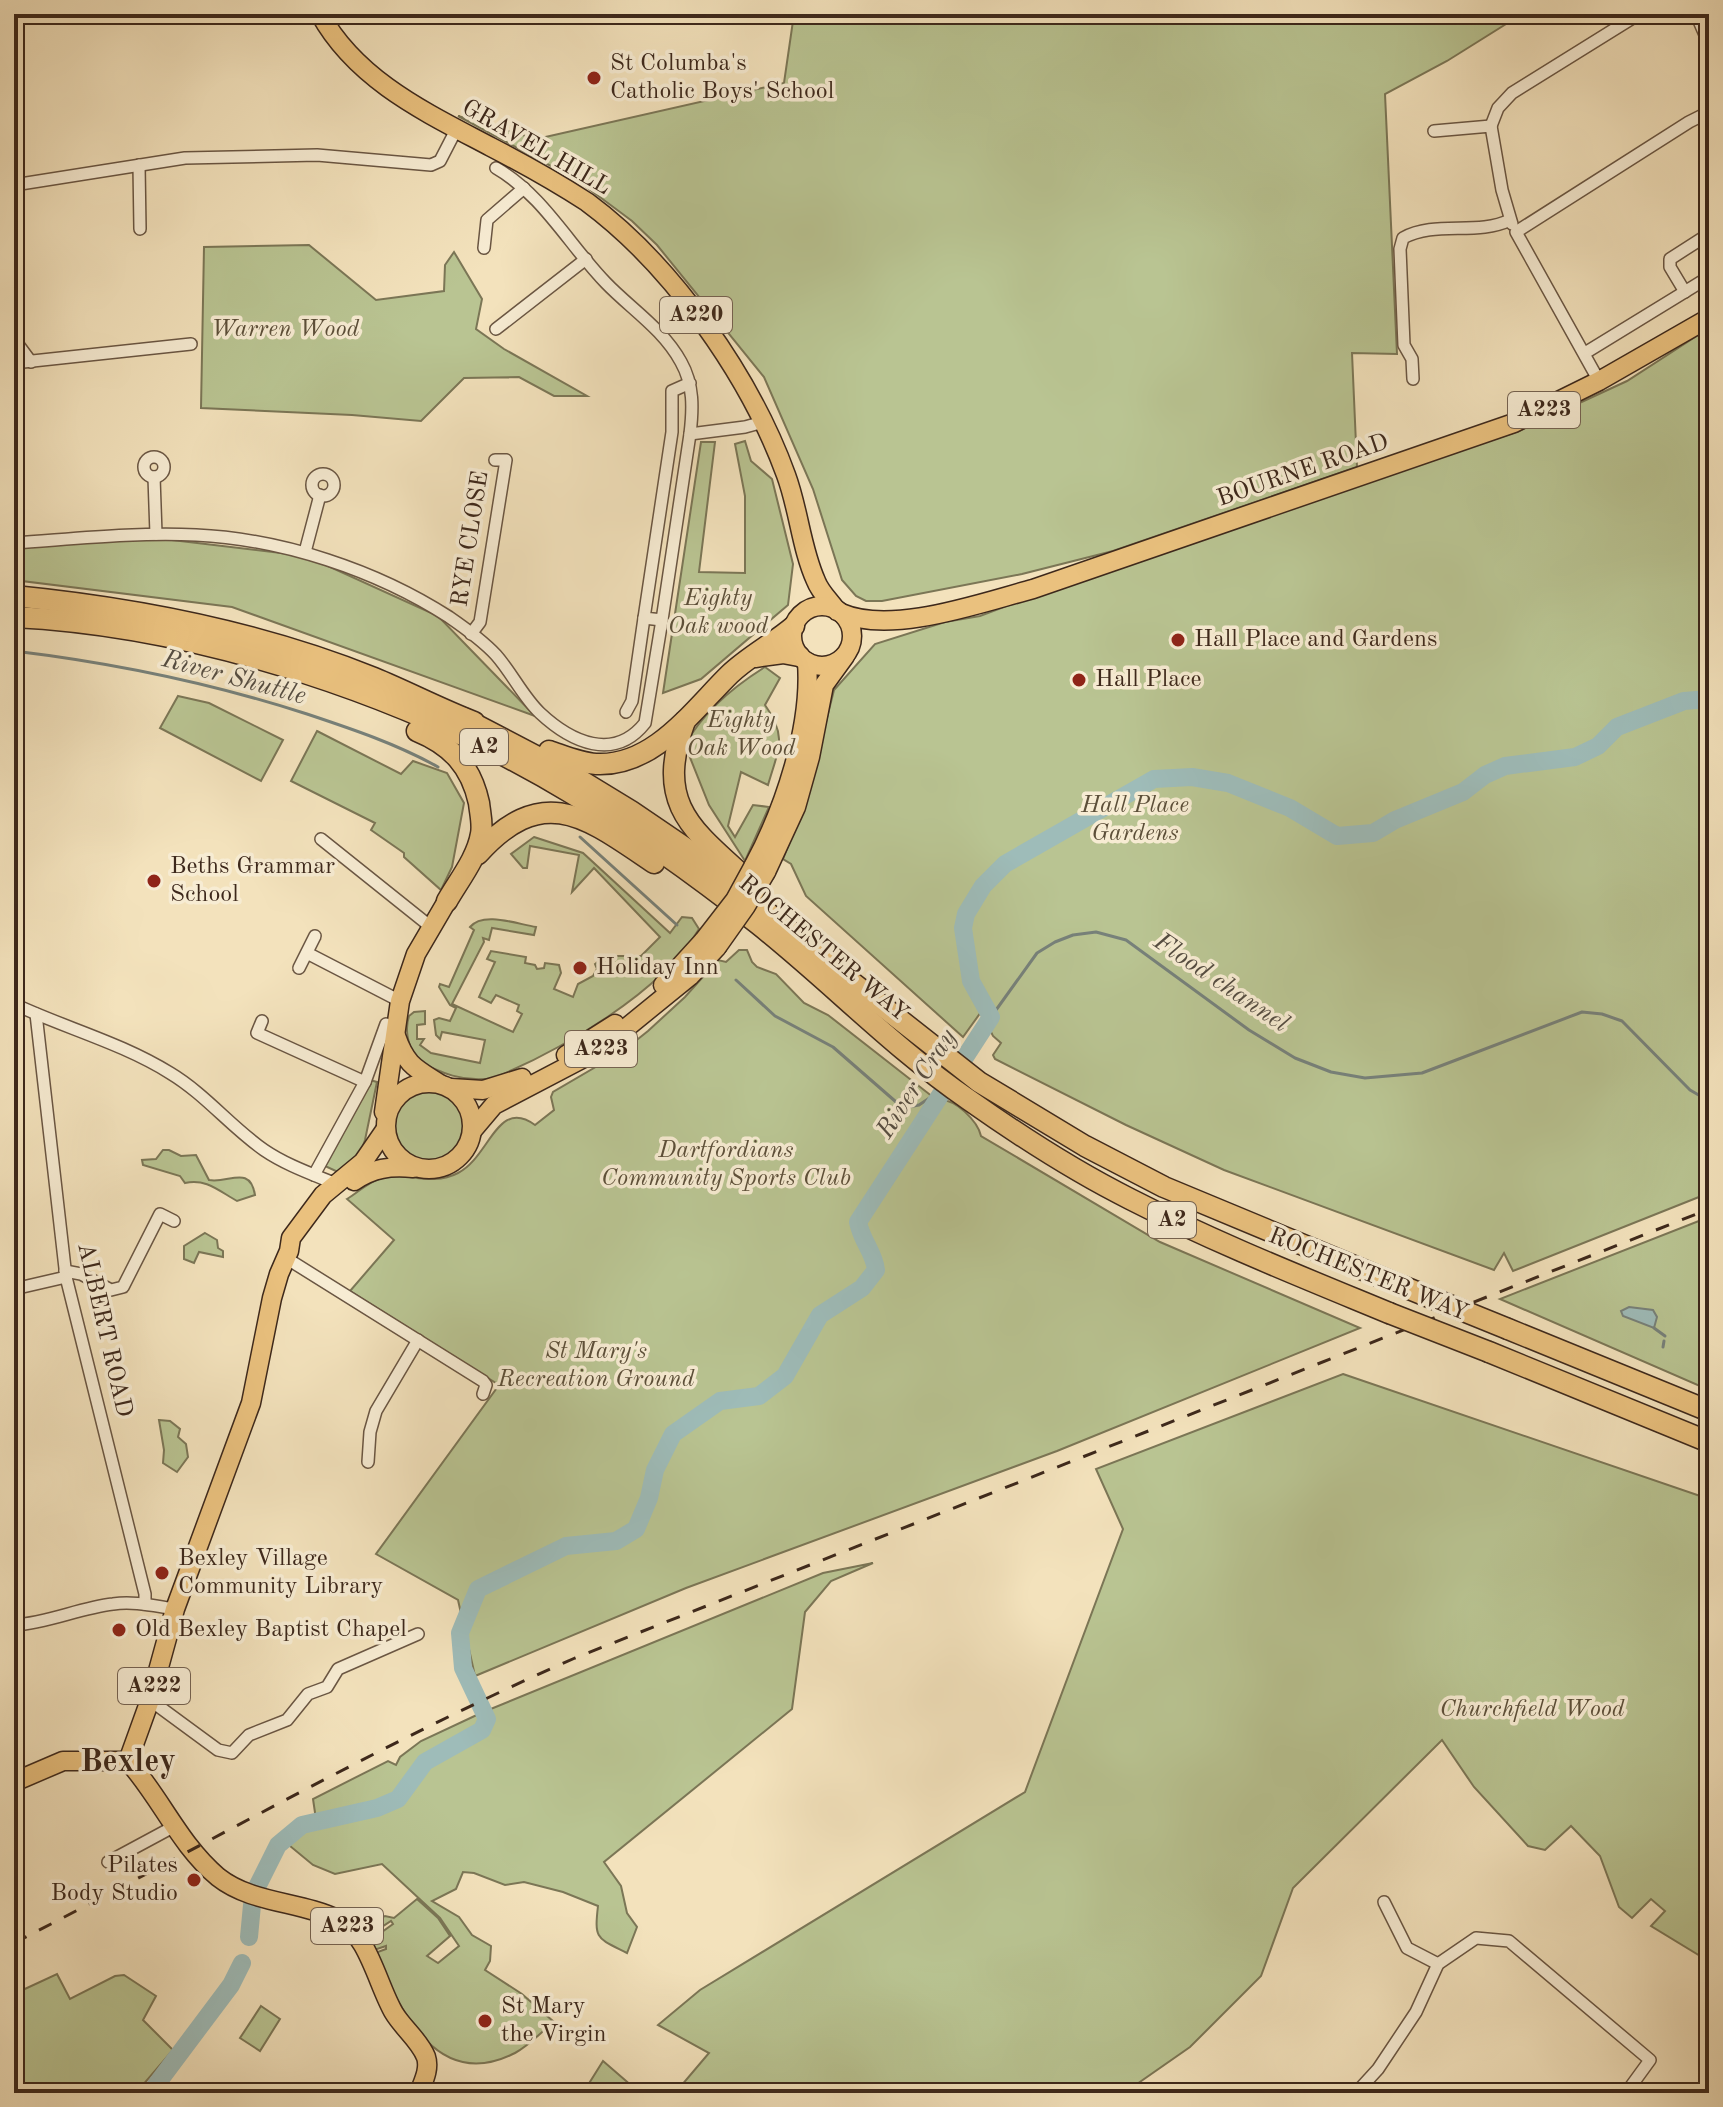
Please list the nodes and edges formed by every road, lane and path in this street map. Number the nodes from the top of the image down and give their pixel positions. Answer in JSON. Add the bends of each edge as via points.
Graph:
{"nodes":[{"id":1,"x":320,"y":14,"type":"edge"},
{"id":2,"x":1639,"y":14,"type":"edge"},
{"id":3,"x":1696,"y":14,"type":"edge"},
{"id":4,"x":1709,"y":44,"type":"edge"},
{"id":5,"x":1709,"y":112,"type":"edge"},
{"id":6,"x":1491,"y":126,"type":"junction"},
{"id":7,"x":456,"y":130,"type":"junction"},
{"id":8,"x":1434,"y":131,"type":"dead end"},
{"id":9,"x":139,"y":165,"type":"junction"},
{"id":10,"x":496,"y":168,"type":"dead end"},
{"id":11,"x":14,"y":185,"type":"edge"},
{"id":12,"x":524,"y":188,"type":"junction"},
{"id":13,"x":1510,"y":220,"type":"junction"},
{"id":14,"x":140,"y":229,"type":"dead end"},
{"id":15,"x":1516,"y":232,"type":"junction"},
{"id":16,"x":1709,"y":234,"type":"edge"},
{"id":17,"x":484,"y":248,"type":"dead end"},
{"id":18,"x":586,"y":259,"type":"junction"},
{"id":19,"x":1709,"y":277,"type":"edge"},
{"id":20,"x":1685,"y":292,"type":"junction"},
{"id":21,"x":1709,"y":318,"type":"edge"},
{"id":22,"x":496,"y":329,"type":"dead end"},
{"id":23,"x":14,"y":339,"type":"edge"},
{"id":24,"x":191,"y":344,"type":"dead end"},
{"id":25,"x":1585,"y":353,"type":"junction"},
{"id":26,"x":31,"y":362,"type":"junction"},
{"id":27,"x":14,"y":363,"type":"edge"},
{"id":28,"x":1413,"y":379,"type":"dead end"},
{"id":29,"x":1599,"y":381,"type":"junction"},
{"id":30,"x":690,"y":383,"type":"junction"},
{"id":31,"x":763,"y":422,"type":"junction"},
{"id":32,"x":690,"y":434,"type":"junction"},
{"id":33,"x":495,"y":460,"type":"dead end"},
{"id":34,"x":154,"y":477,"type":"dead end"},
{"id":35,"x":320,"y":495,"type":"dead end"},
{"id":36,"x":156,"y":534,"type":"junction"},
{"id":37,"x":14,"y":543,"type":"edge"},
{"id":38,"x":305,"y":552,"type":"junction"},
{"id":39,"x":808,"y":559,"type":"junction"},
{"id":40,"x":14,"y":596,"type":"edge"},
{"id":41,"x":839,"y":612,"type":"junction"},
{"id":42,"x":14,"y":618,"type":"edge"},
{"id":43,"x":644,"y":618,"type":"junction"},
{"id":44,"x":800,"y":619,"type":"junction"},
{"id":45,"x":662,"y":620,"type":"junction"},
{"id":46,"x":895,"y":621,"type":"junction"},
{"id":47,"x":471,"y":634,"type":"junction"},
{"id":48,"x":848,"y":651,"type":"junction"},
{"id":49,"x":751,"y":658,"type":"junction"},
{"id":50,"x":803,"y":659,"type":"junction"},
{"id":51,"x":626,"y":712,"type":"dead end"},
{"id":52,"x":463,"y":718,"type":"junction"},
{"id":53,"x":686,"y":718,"type":"junction"},
{"id":54,"x":321,"y":839,"type":"dead end"},
{"id":55,"x":470,"y":863,"type":"junction"},
{"id":56,"x":760,"y":869,"type":"junction"},
{"id":57,"x":447,"y":901,"type":"joint"},
{"id":58,"x":431,"y":927,"type":"junction"},
{"id":59,"x":315,"y":936,"type":"dead end"},
{"id":60,"x":710,"y":943,"type":"junction"},
{"id":61,"x":307,"y":953,"type":"junction"},
{"id":62,"x":299,"y":968,"type":"dead end"},
{"id":63,"x":400,"y":1001,"type":"junction"},
{"id":64,"x":881,"y":1003,"type":"junction"},
{"id":65,"x":19,"y":1006,"type":"edge"},
{"id":66,"x":36,"y":1014,"type":"junction"},
{"id":67,"x":14,"y":1021,"type":"edge"},
{"id":68,"x":262,"y":1021,"type":"dead end"},
{"id":69,"x":390,"y":1029,"type":"junction"},
{"id":70,"x":881,"y":1032,"type":"junction"},
{"id":71,"x":365,"y":1082,"type":"junction"},
{"id":72,"x":446,"y":1086,"type":"junction"},
{"id":73,"x":974,"y":1091,"type":"junction"},
{"id":74,"x":385,"y":1128,"type":"junction"},
{"id":75,"x":472,"y":1131,"type":"junction"},
{"id":76,"x":416,"y":1168,"type":"junction"},
{"id":77,"x":314,"y":1175,"type":"junction"},
{"id":78,"x":336,"y":1184,"type":"junction"},
{"id":79,"x":174,"y":1221,"type":"dead end"},
{"id":80,"x":288,"y":1255,"type":"junction"},
{"id":81,"x":65,"y":1274,"type":"junction"},
{"id":82,"x":14,"y":1289,"type":"edge"},
{"id":83,"x":418,"y":1340,"type":"junction"},
{"id":84,"x":483,"y":1394,"type":"dead end"},
{"id":85,"x":1709,"y":1411,"type":"edge"},
{"id":86,"x":1709,"y":1442,"type":"edge"},
{"id":87,"x":368,"y":1462,"type":"dead end"},
{"id":88,"x":145,"y":1604,"type":"junction"},
{"id":89,"x":175,"y":1609,"type":"junction"},
{"id":90,"x":14,"y":1625,"type":"edge"},
{"id":91,"x":418,"y":1634,"type":"dead end"},
{"id":92,"x":150,"y":1700,"type":"junction"},
{"id":93,"x":128,"y":1761,"type":"junction"},
{"id":94,"x":14,"y":1782,"type":"edge"},
{"id":95,"x":173,"y":1827,"type":"junction"},
{"id":96,"x":108,"y":1862,"type":"dead end"},
{"id":97,"x":1384,"y":1902,"type":"dead end"},
{"id":98,"x":1438,"y":1964,"type":"junction"},
{"id":99,"x":419,"y":2093,"type":"edge"},
{"id":100,"x":1356,"y":2093,"type":"edge"},
{"id":101,"x":1626,"y":2093,"type":"edge"}],
"edges":[{"from":1,"to":7,"type":"main road","name":"GRAVEL HILL","number":"A220","via":[[357,64]]},
{"from":2,"to":6,"type":"street","via":[[1512,93]]},
{"from":3,"to":4,"type":"street"},
{"from":5,"to":15,"type":"street"},
{"from":6,"to":8,"type":"street"},
{"from":6,"to":13,"type":"street"},
{"from":7,"to":9,"type":"street","via":[[440,161],[431,165],[317,155],[185,158]]},
{"from":7,"to":31,"type":"main road","name":"GRAVEL HILL","number":"A220","via":[[544,175],[638,244],[708,331]]},
{"from":9,"to":11,"type":"street"},
{"from":9,"to":14,"type":"street"},
{"from":10,"to":12,"type":"street"},
{"from":12,"to":17,"type":"street","via":[[487,220]]},
{"from":12,"to":18,"type":"street"},
{"from":13,"to":15,"type":"street"},
{"from":13,"to":28,"type":"street","via":[[1496,227],[1415,231],[1403,238],[1404,345],[1412,359]]},
{"from":15,"to":25,"type":"street"},
{"from":16,"to":20,"type":"street","via":[[1670,259]]},
{"from":18,"to":22,"type":"street"},
{"from":18,"to":30,"type":"street","via":[[670,346]]},
{"from":19,"to":20,"type":"street"},
{"from":20,"to":25,"type":"street"},
{"from":21,"to":29,"type":"main road","name":"BOURNE ROAD","number":"A223"},
{"from":23,"to":26,"type":"street"},
{"from":24,"to":26,"type":"street"},
{"from":25,"to":29,"type":"street"},
{"from":26,"to":27,"type":"street"},
{"from":29,"to":46,"type":"main road","name":"BOURNE ROAD","number":"A223","via":[[1485,434],[1060,579],[971,606]]},
{"from":30,"to":32,"type":"street"},
{"from":30,"to":43,"type":"street","via":[[672,391],[672,432]]},
{"from":31,"to":32,"type":"street"},
{"from":31,"to":39,"type":"main road","name":"GRAVEL HILL","number":"A220","via":[[791,488]]},
{"from":32,"to":45,"type":"street"},
{"from":33,"to":47,"type":"street","name":"RYE CLOSE","via":[[506,460],[480,622]]},
{"from":34,"to":36,"type":"street"},
{"from":35,"to":38,"type":"street"},
{"from":36,"to":37,"type":"street"},
{"from":36,"to":38,"type":"street","via":[[260,542]]},
{"from":38,"to":47,"type":"street","via":[[385,583]]},
{"from":39,"to":41,"type":"main road","name":"GRAVEL HILL","number":"A220","via":[[816,583]]},
{"from":39,"to":44,"type":"main road","name":"GRAVEL HILL","number":"A220","via":[[809,593]]},
{"from":40,"to":52,"type":"highway","number":"A2","via":[[123,610],[266,642],[374,678]]},
{"from":41,"to":44,"type":"main road","via":[[821,606]]},
{"from":41,"to":46,"type":"main road","name":"BOURNE ROAD","number":"A223","via":[[865,621]]},
{"from":41,"to":48,"type":"main road","via":[[850,626]]},
{"from":42,"to":55,"type":"highway","via":[[204,656],[369,710],[436,739],[464,764],[476,787],[481,834]]},
{"from":42,"to":70,"type":"highway","name":"ROCHESTER WAY","number":"A2","via":[[101,626],[236,654],[371,697],[455,733],[569,791],[636,834],[758,924]]},
{"from":43,"to":45,"type":"street"},
{"from":43,"to":51,"type":"street"},
{"from":44,"to":49,"type":"highway"},
{"from":44,"to":50,"type":"main road","via":[[792,642]]},
{"from":45,"to":47,"type":"street","via":[[645,723],[635,736],[614,745],[594,745],[568,734],[539,712],[497,656]]},
{"from":46,"to":48,"type":"main road","name":"BOURNE ROAD","number":"A223","via":[[860,638]]},
{"from":48,"to":50,"type":"main road","via":[[831,665]]},
{"from":48,"to":56,"type":"main road","name":"BOURNE ROAD","number":"A223","via":[[824,685],[796,807]]},
{"from":49,"to":50,"type":"highway","via":[[783,653]]},
{"from":49,"to":53,"type":"highway"},
{"from":50,"to":56,"type":"main road","name":"BOURNE ROAD","number":"A223","via":[[809,688],[801,733]]},
{"from":52,"to":53,"type":"highway","via":[[598,764],[650,750]]},
{"from":52,"to":64,"type":"highway","name":"ROCHESTER WAY","number":"A2","via":[[572,775],[706,862]]},
{"from":53,"to":64,"type":"highway","via":[[677,744],[674,790],[693,829]]},
{"from":54,"to":58,"type":"street"},
{"from":55,"to":57,"type":"highway"},
{"from":55,"to":70,"type":"highway","via":[[502,829],[522,818],[566,813],[583,818],[703,896],[854,1017]]},
{"from":56,"to":60,"type":"main road","name":"BOURNE ROAD","number":"A223","bridge":true,"via":[[746,906]]},
{"from":57,"to":58,"type":"main road"},
{"from":58,"to":63,"type":"main road"},
{"from":59,"to":61,"type":"street"},
{"from":60,"to":72,"type":"main road","name":"BOURNE ROAD","number":"A223","via":[[643,1003],[558,1060],[496,1088]]},
{"from":60,"to":75,"type":"main road","name":"BOURNE ROAD","number":"A223","via":[[690,976],[599,1050],[494,1105]]},
{"from":61,"to":62,"type":"street"},
{"from":61,"to":63,"type":"street"},
{"from":63,"to":69,"type":"main road"},
{"from":64,"to":73,"type":"highway","name":"ROCHESTER WAY","number":"A2","via":[[940,1050]]},
{"from":65,"to":66,"type":"street"},
{"from":65,"to":67,"type":"street"},
{"from":66,"to":77,"type":"street","via":[[166,1071],[263,1150]]},
{"from":66,"to":81,"type":"street","name":"ALBERT ROAD"},
{"from":68,"to":71,"type":"street","via":[[257,1033]]},
{"from":69,"to":71,"type":"street"},
{"from":69,"to":72,"type":"main road","via":[[411,1066]]},
{"from":69,"to":74,"type":"main road"},
{"from":70,"to":73,"type":"highway","name":"ROCHESTER WAY","number":"A2","via":[[932,1073]]},
{"from":71,"to":77,"type":"street"},
{"from":72,"to":74,"type":"main road","via":[[424,1084],[401,1093]]},
{"from":72,"to":75,"type":"main road","via":[[468,1106]]},
{"from":73,"to":85,"type":"highway","name":"ROCHESTER WAY","number":"A2","bridge":true,"via":[[1164,1187]]},
{"from":73,"to":86,"type":"highway","name":"ROCHESTER WAY","number":"A2","bridge":true,"via":[[1061,1161],[1126,1198],[1389,1313]]},
{"from":74,"to":76,"type":"main road","via":[[395,1154]]},
{"from":74,"to":78,"type":"main road","via":[[363,1162]]},
{"from":75,"to":76,"type":"main road","via":[[452,1161]]},
{"from":76,"to":80,"type":"main road","via":[[383,1167],[363,1175],[330,1202]]},
{"from":77,"to":78,"type":"street"},
{"from":78,"to":80,"type":"main road","via":[[291,1238]]},
{"from":79,"to":81,"type":"street","via":[[160,1214],[126,1284],[117,1290],[81,1274]]},
{"from":80,"to":83,"type":"street"},
{"from":80,"to":89,"type":"main road","via":[[272,1298],[251,1403]]},
{"from":81,"to":82,"type":"street"},
{"from":81,"to":88,"type":"street","name":"ALBERT ROAD"},
{"from":83,"to":84,"type":"street","via":[[483,1381]]},
{"from":83,"to":87,"type":"street","via":[[372,1420]]},
{"from":88,"to":89,"type":"street"},
{"from":88,"to":90,"type":"street","via":[[110,1604]]},
{"from":89,"to":92,"type":"main road","number":"A222"},
{"from":91,"to":92,"type":"street","via":[[338,1669],[327,1687],[308,1694],[287,1720],[243,1738],[232,1753],[218,1750]]},
{"from":92,"to":93,"type":"main road","number":"A222"},
{"from":93,"to":94,"type":"main road","via":[[63,1761]]},
{"from":93,"to":95,"type":"main road","number":"A223"},
{"from":95,"to":96,"type":"street"},
{"from":95,"to":99,"type":"main road","number":"A223","via":[[217,1876],[256,1895],[322,1913],[351,1929],[392,2010],[427,2063]]},
{"from":97,"to":98,"type":"street","via":[[1407,1948]]},
{"from":98,"to":100,"type":"street","via":[[1416,2012]]},
{"from":98,"to":101,"type":"street","via":[[1476,1938],[1509,1941],[1650,2060]]}]}
